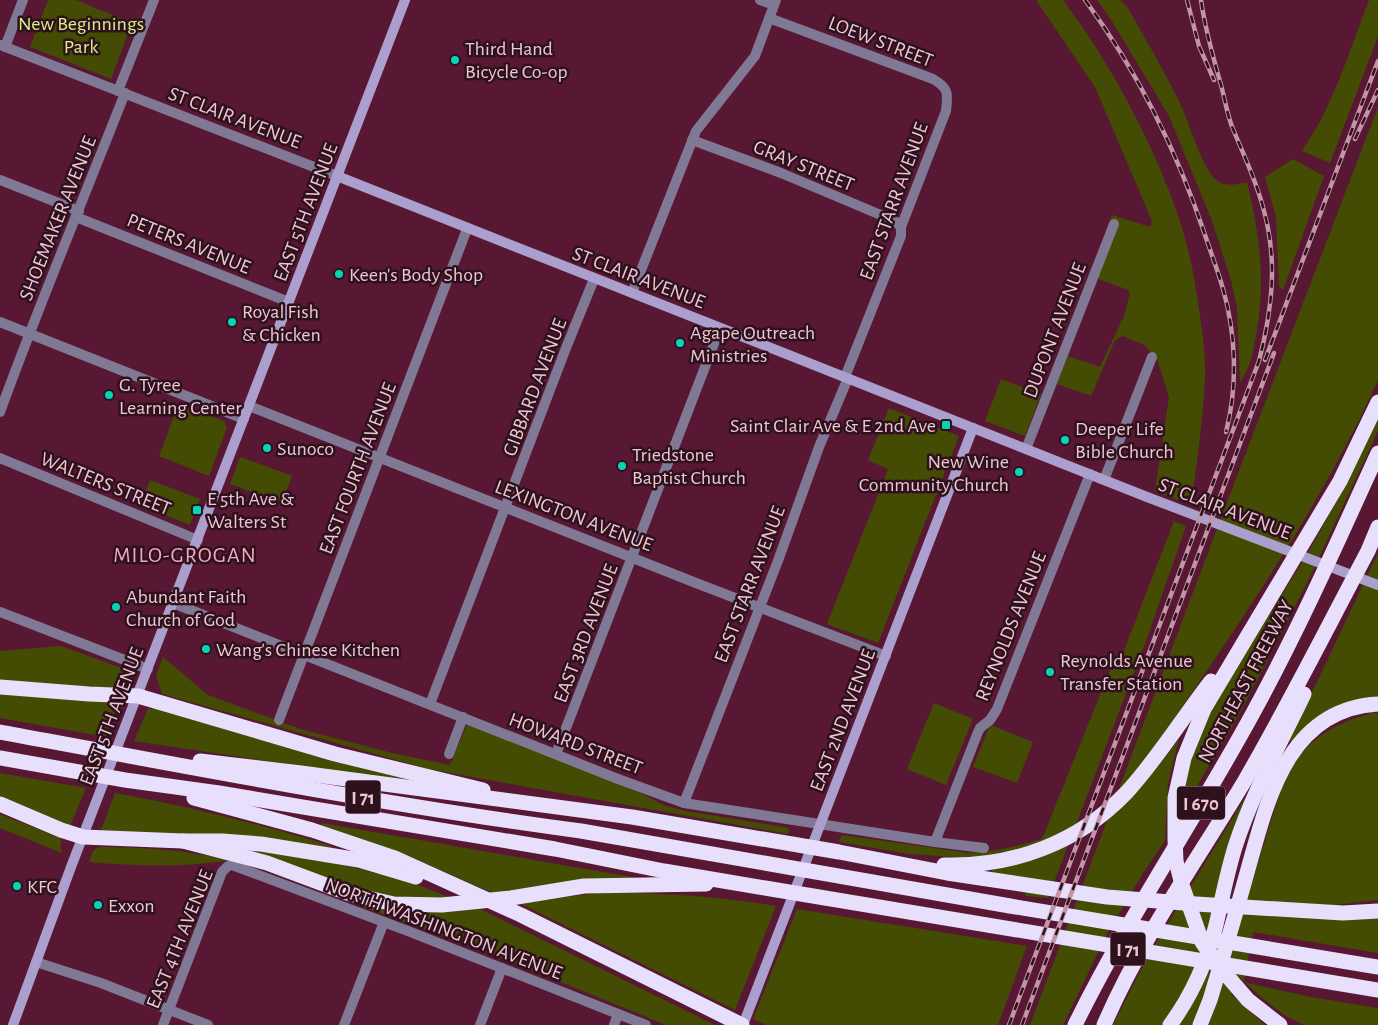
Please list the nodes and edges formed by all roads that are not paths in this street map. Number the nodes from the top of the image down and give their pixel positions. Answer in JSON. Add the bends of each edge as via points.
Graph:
{"nodes":[{"id":1,"x":23,"y":0,"type":"edge"},
{"id":2,"x":154,"y":0,"type":"edge"},
{"id":3,"x":405,"y":0,"type":"edge"},
{"id":4,"x":760,"y":0,"type":"edge"},
{"id":5,"x":775,"y":3,"type":"edge"},
{"id":6,"x":769,"y":18,"type":"junction"},
{"id":7,"x":3,"y":46,"type":"edge"},
{"id":8,"x":122,"y":92,"type":"junction"},
{"id":9,"x":947,"y":93,"type":"joint"},
{"id":10,"x":692,"y":140,"type":"junction"},
{"id":11,"x":337,"y":176,"type":"junction"},
{"id":12,"x":0,"y":180,"type":"edge"},
{"id":13,"x":78,"y":214,"type":"junction"},
{"id":14,"x":1114,"y":224,"type":"dead end"},
{"id":15,"x":901,"y":227,"type":"junction"},
{"id":16,"x":467,"y":229,"type":"junction"},
{"id":17,"x":594,"y":279,"type":"junction"},
{"id":18,"x":632,"y":294,"type":"junction"},
{"id":19,"x":289,"y":302,"type":"junction"},
{"id":20,"x":0,"y":322,"type":"edge"},
{"id":21,"x":720,"y":328,"type":"junction"},
{"id":22,"x":29,"y":334,"type":"junction"},
{"id":23,"x":1152,"y":357,"type":"dead end"},
{"id":24,"x":846,"y":377,"type":"junction"},
{"id":25,"x":1378,"y":402,"type":"edge"},
{"id":26,"x":249,"y":406,"type":"junction"},
{"id":27,"x":0,"y":412,"type":"edge"},
{"id":28,"x":244,"y":419,"type":"junction"},
{"id":29,"x":974,"y":428,"type":"junction"},
{"id":30,"x":1026,"y":449,"type":"junction"},
{"id":31,"x":1378,"y":454,"type":"edge"},
{"id":32,"x":0,"y":458,"type":"edge"},
{"id":33,"x":380,"y":458,"type":"junction"},
{"id":34,"x":1090,"y":474,"type":"junction"},
{"id":35,"x":1104,"y":480,"type":"junction"},
{"id":36,"x":506,"y":508,"type":"junction"},
{"id":37,"x":1378,"y":527,"type":"edge"},
{"id":38,"x":198,"y":540,"type":"junction"},
{"id":39,"x":1368,"y":551,"type":"junction"},
{"id":40,"x":632,"y":557,"type":"junction"},
{"id":41,"x":1378,"y":585,"type":"edge"},
{"id":42,"x":173,"y":603,"type":"junction"},
{"id":43,"x":760,"y":607,"type":"junction"},
{"id":44,"x":0,"y":612,"type":"edge"},
{"id":45,"x":1254,"y":624,"type":"junction"},
{"id":46,"x":304,"y":655,"type":"junction"},
{"id":47,"x":886,"y":656,"type":"junction"},
{"id":48,"x":148,"y":669,"type":"junction"},
{"id":49,"x":0,"y":687,"type":"edge"},
{"id":50,"x":138,"y":696,"type":"junction"},
{"id":51,"x":430,"y":704,"type":"junction"},
{"id":52,"x":1378,"y":704,"type":"edge"},
{"id":53,"x":464,"y":717,"type":"junction"},
{"id":54,"x":279,"y":720,"type":"dead end"},
{"id":55,"x":0,"y":732,"type":"edge"},
{"id":56,"x":449,"y":754,"type":"dead end"},
{"id":57,"x":556,"y":754,"type":"junction"},
{"id":58,"x":124,"y":755,"type":"junction"},
{"id":59,"x":0,"y":758,"type":"edge"},
{"id":60,"x":125,"y":780,"type":"junction"},
{"id":61,"x":684,"y":803,"type":"junction"},
{"id":62,"x":0,"y":804,"type":"edge"},
{"id":63,"x":562,"y":807,"type":"junction"},
{"id":64,"x":820,"y":824,"type":"junction"},
{"id":65,"x":83,"y":837,"type":"junction"},
{"id":66,"x":183,"y":841,"type":"junction"},
{"id":67,"x":936,"y":842,"type":"junction"},
{"id":68,"x":984,"y":848,"type":"dead end"},
{"id":69,"x":890,"y":862,"type":"junction"},
{"id":70,"x":228,"y":866,"type":"joint"},
{"id":71,"x":731,"y":882,"type":"junction"},
{"id":72,"x":463,"y":897,"type":"junction"},
{"id":73,"x":1378,"y":911,"type":"edge"},
{"id":74,"x":384,"y":922,"type":"junction"},
{"id":75,"x":36,"y":962,"type":"junction"},
{"id":76,"x":1378,"y":967,"type":"edge"},
{"id":77,"x":502,"y":968,"type":"junction"},
{"id":78,"x":1237,"y":985,"type":"junction"},
{"id":79,"x":1378,"y":990,"type":"edge"},
{"id":80,"x":169,"y":1010,"type":"junction"},
{"id":81,"x":618,"y":1014,"type":"junction"},
{"id":82,"x":738,"y":1023,"type":"edge"},
{"id":83,"x":13,"y":1025,"type":"edge"},
{"id":84,"x":163,"y":1025,"type":"edge"},
{"id":85,"x":208,"y":1025,"type":"edge"},
{"id":86,"x":344,"y":1025,"type":"edge"},
{"id":87,"x":480,"y":1025,"type":"edge"},
{"id":88,"x":614,"y":1025,"type":"edge"},
{"id":89,"x":646,"y":1025,"type":"edge"},
{"id":90,"x":1074,"y":1025,"type":"edge"},
{"id":91,"x":1104,"y":1025,"type":"edge"},
{"id":92,"x":1170,"y":1025,"type":"edge"},
{"id":93,"x":1200,"y":1025,"type":"edge"},
{"id":94,"x":1280,"y":1025,"type":"edge"},
{"id":95,"x":1293,"y":1025,"type":"edge"}],
"edges":[{"from":1,"to":7,"type":"street"},
{"from":2,"to":8,"type":"street","name":"SHOEMAKER AVENUE"},
{"from":3,"to":11,"type":"street","name":"EAST 5TH AVENUE"},
{"from":4,"to":5,"type":"street"},
{"from":5,"to":6,"type":"street"},
{"from":6,"to":9,"type":"street","name":"LOEW STREET","via":[[932,79],[942,84]]},
{"from":6,"to":10,"type":"street","via":[[755,56]]},
{"from":7,"to":8,"type":"street","name":"ST CLAIR AVENUE"},
{"from":8,"to":11,"type":"street","name":"ST CLAIR AVENUE"},
{"from":8,"to":13,"type":"street","name":"SHOEMAKER AVENUE"},
{"from":9,"to":15,"type":"street","name":"EAST STARR AVENUE","via":[[946,111]]},
{"from":10,"to":15,"type":"street","name":"GRAY STREET","via":[[781,173],[895,221]]},
{"from":10,"to":18,"type":"street"},
{"from":11,"to":16,"type":"street","name":"ST CLAIR AVENUE"},
{"from":11,"to":19,"type":"street","name":"EAST 5TH AVENUE"},
{"from":12,"to":13,"type":"street","name":"PETERS AVENUE"},
{"from":13,"to":19,"type":"street","name":"PETERS AVENUE"},
{"from":13,"to":22,"type":"street","name":"SHOEMAKER AVENUE"},
{"from":14,"to":30,"type":"street","name":"DUPONT AVENUE"},
{"from":15,"to":24,"type":"street","name":"EAST STARR AVENUE"},
{"from":16,"to":17,"type":"street","name":"ST CLAIR AVENUE"},
{"from":16,"to":33,"type":"street","name":"EAST FOURTH AVENUE"},
{"from":17,"to":18,"type":"street","name":"ST CLAIR AVENUE"},
{"from":17,"to":36,"type":"street","name":"GIBBARD AVENUE"},
{"from":18,"to":21,"type":"street","name":"ST CLAIR AVENUE"},
{"from":19,"to":26,"type":"street","name":"EAST 5TH AVENUE"},
{"from":20,"to":22,"type":"street"},
{"from":21,"to":24,"type":"street","name":"ST CLAIR AVENUE"},
{"from":21,"to":40,"type":"street","name":"EAST 3RD AVENUE"},
{"from":22,"to":27,"type":"street","name":"SHOEMAKER AVENUE"},
{"from":22,"to":28,"type":"street"},
{"from":23,"to":35,"type":"street"},
{"from":24,"to":29,"type":"street","name":"ST CLAIR AVENUE"},
{"from":24,"to":43,"type":"street","name":"EAST STARR AVENUE"},
{"from":25,"to":45,"type":"highway","via":[[1340,481]]},
{"from":26,"to":28,"type":"street","name":"EAST 5TH AVENUE"},
{"from":26,"to":33,"type":"street","name":"LEXINGTON AVENUE"},
{"from":28,"to":38,"type":"street","name":"EAST 5TH AVENUE"},
{"from":29,"to":30,"type":"street","name":"ST CLAIR AVENUE"},
{"from":29,"to":47,"type":"street","name":"EAST 2ND AVENUE"},
{"from":30,"to":34,"type":"street","name":"ST CLAIR AVENUE"},
{"from":31,"to":90,"type":"highway","name":"NORTHEAST FREEWAY","number":"I 670","via":[[1322,577],[1254,712],[1138,907]]},
{"from":32,"to":38,"type":"street","name":"WALTERS STREET"},
{"from":33,"to":36,"type":"street","name":"LEXINGTON AVENUE"},
{"from":33,"to":46,"type":"street","name":"EAST FOURTH AVENUE"},
{"from":34,"to":35,"type":"street","name":"ST CLAIR AVENUE"},
{"from":34,"to":67,"type":"street","name":"REYNOLDS AVENUE","via":[[997,709],[978,732]]},
{"from":35,"to":41,"type":"street","name":"ST CLAIR AVENUE"},
{"from":36,"to":40,"type":"street","name":"LEXINGTON AVENUE"},
{"from":36,"to":51,"type":"street","name":"GIBBARD AVENUE"},
{"from":37,"to":39,"type":"highway"},
{"from":38,"to":42,"type":"street","name":"EAST 5TH AVENUE"},
{"from":39,"to":91,"type":"highway","via":[[1280,718],[1149,938]]},
{"from":39,"to":92,"type":"highway","via":[[1247,813],[1207,954],[1190,995]]},
{"from":40,"to":43,"type":"street","name":"LEXINGTON AVENUE"},
{"from":40,"to":57,"type":"street","name":"EAST 3RD AVENUE"},
{"from":42,"to":46,"type":"street","name":"HOWARD STREET"},
{"from":42,"to":48,"type":"street","name":"EAST 5TH AVENUE"},
{"from":43,"to":47,"type":"street","name":"LEXINGTON AVENUE"},
{"from":43,"to":61,"type":"street","name":"EAST STARR AVENUE"},
{"from":44,"to":48,"type":"street"},
{"from":45,"to":69,"type":"highway","via":[[1141,775],[1099,817],[1076,833],[1032,853],[969,866]]},
{"from":45,"to":78,"type":"highway","via":[[1192,735],[1178,779],[1174,818],[1176,861],[1192,916],[1202,942]]},
{"from":46,"to":51,"type":"street","name":"HOWARD STREET"},
{"from":46,"to":54,"type":"street","name":"EAST FOURTH AVENUE"},
{"from":47,"to":64,"type":"street","name":"EAST 2ND AVENUE"},
{"from":48,"to":50,"type":"street","name":"EAST 5TH AVENUE"},
{"from":49,"to":50,"type":"highway"},
{"from":50,"to":63,"type":"highway","via":[[335,754]]},
{"from":50,"to":65,"type":"street","name":"EAST 5TH AVENUE"},
{"from":51,"to":53,"type":"street","name":"HOWARD STREET"},
{"from":52,"to":93,"type":"highway","via":[[1352,707],[1322,722],[1298,745],[1278,776]]},
{"from":53,"to":56,"type":"street"},
{"from":53,"to":57,"type":"street","name":"HOWARD STREET"},
{"from":55,"to":58,"type":"highway","number":"I 71"},
{"from":57,"to":61,"type":"street","name":"HOWARD STREET"},
{"from":58,"to":63,"type":"highway","via":[[232,764]]},
{"from":58,"to":76,"type":"highway","number":"I 71","via":[[298,787],[581,831]]},
{"from":59,"to":60,"type":"highway","number":"I 71"},
{"from":60,"to":71,"type":"highway","number":"I 71","via":[[555,849]]},
{"from":60,"to":72,"type":"highway","via":[[312,830],[394,858]]},
{"from":61,"to":64,"type":"street","name":"HOWARD STREET"},
{"from":62,"to":65,"type":"highway"},
{"from":63,"to":69,"type":"highway"},
{"from":64,"to":67,"type":"street","name":"HOWARD STREET"},
{"from":64,"to":82,"type":"street","name":"EAST 2ND AVENUE"},
{"from":65,"to":66,"type":"highway"},
{"from":65,"to":75,"type":"street","name":"EAST 5TH AVENUE"},
{"from":66,"to":72,"type":"highway","via":[[251,843],[359,860]]},
{"from":66,"to":72,"type":"highway","via":[[267,863],[372,900],[417,906]]},
{"from":67,"to":68,"type":"street","name":"HOWARD STREET"},
{"from":69,"to":73,"type":"highway","via":[[1107,897],[1343,913]]},
{"from":70,"to":74,"type":"street","name":"NORTH WASHINGTON AVENUE","via":[[237,866]]},
{"from":70,"to":80,"type":"street","name":"EAST 4TH AVENUE","via":[[222,872]]},
{"from":71,"to":72,"type":"highway","via":[[689,886],[584,886],[511,898]]},
{"from":71,"to":79,"type":"highway","number":"I 71"},
{"from":72,"to":82,"type":"highway","via":[[521,915]]},
{"from":74,"to":77,"type":"street","name":"NORTH WASHINGTON AVENUE"},
{"from":74,"to":86,"type":"street"},
{"from":75,"to":80,"type":"street"},
{"from":75,"to":83,"type":"street","name":"EAST 5TH AVENUE"},
{"from":77,"to":81,"type":"street","name":"NORTH WASHINGTON AVENUE"},
{"from":77,"to":87,"type":"street"},
{"from":78,"to":94,"type":"highway","via":[[1248,1000]]},
{"from":78,"to":95,"type":"highway","via":[[1276,1016]]},
{"from":80,"to":84,"type":"street","name":"EAST 4TH AVENUE"},
{"from":80,"to":85,"type":"street"},
{"from":81,"to":88,"type":"street"},
{"from":81,"to":89,"type":"street","name":"NORTH WASHINGTON AVENUE"}]}
